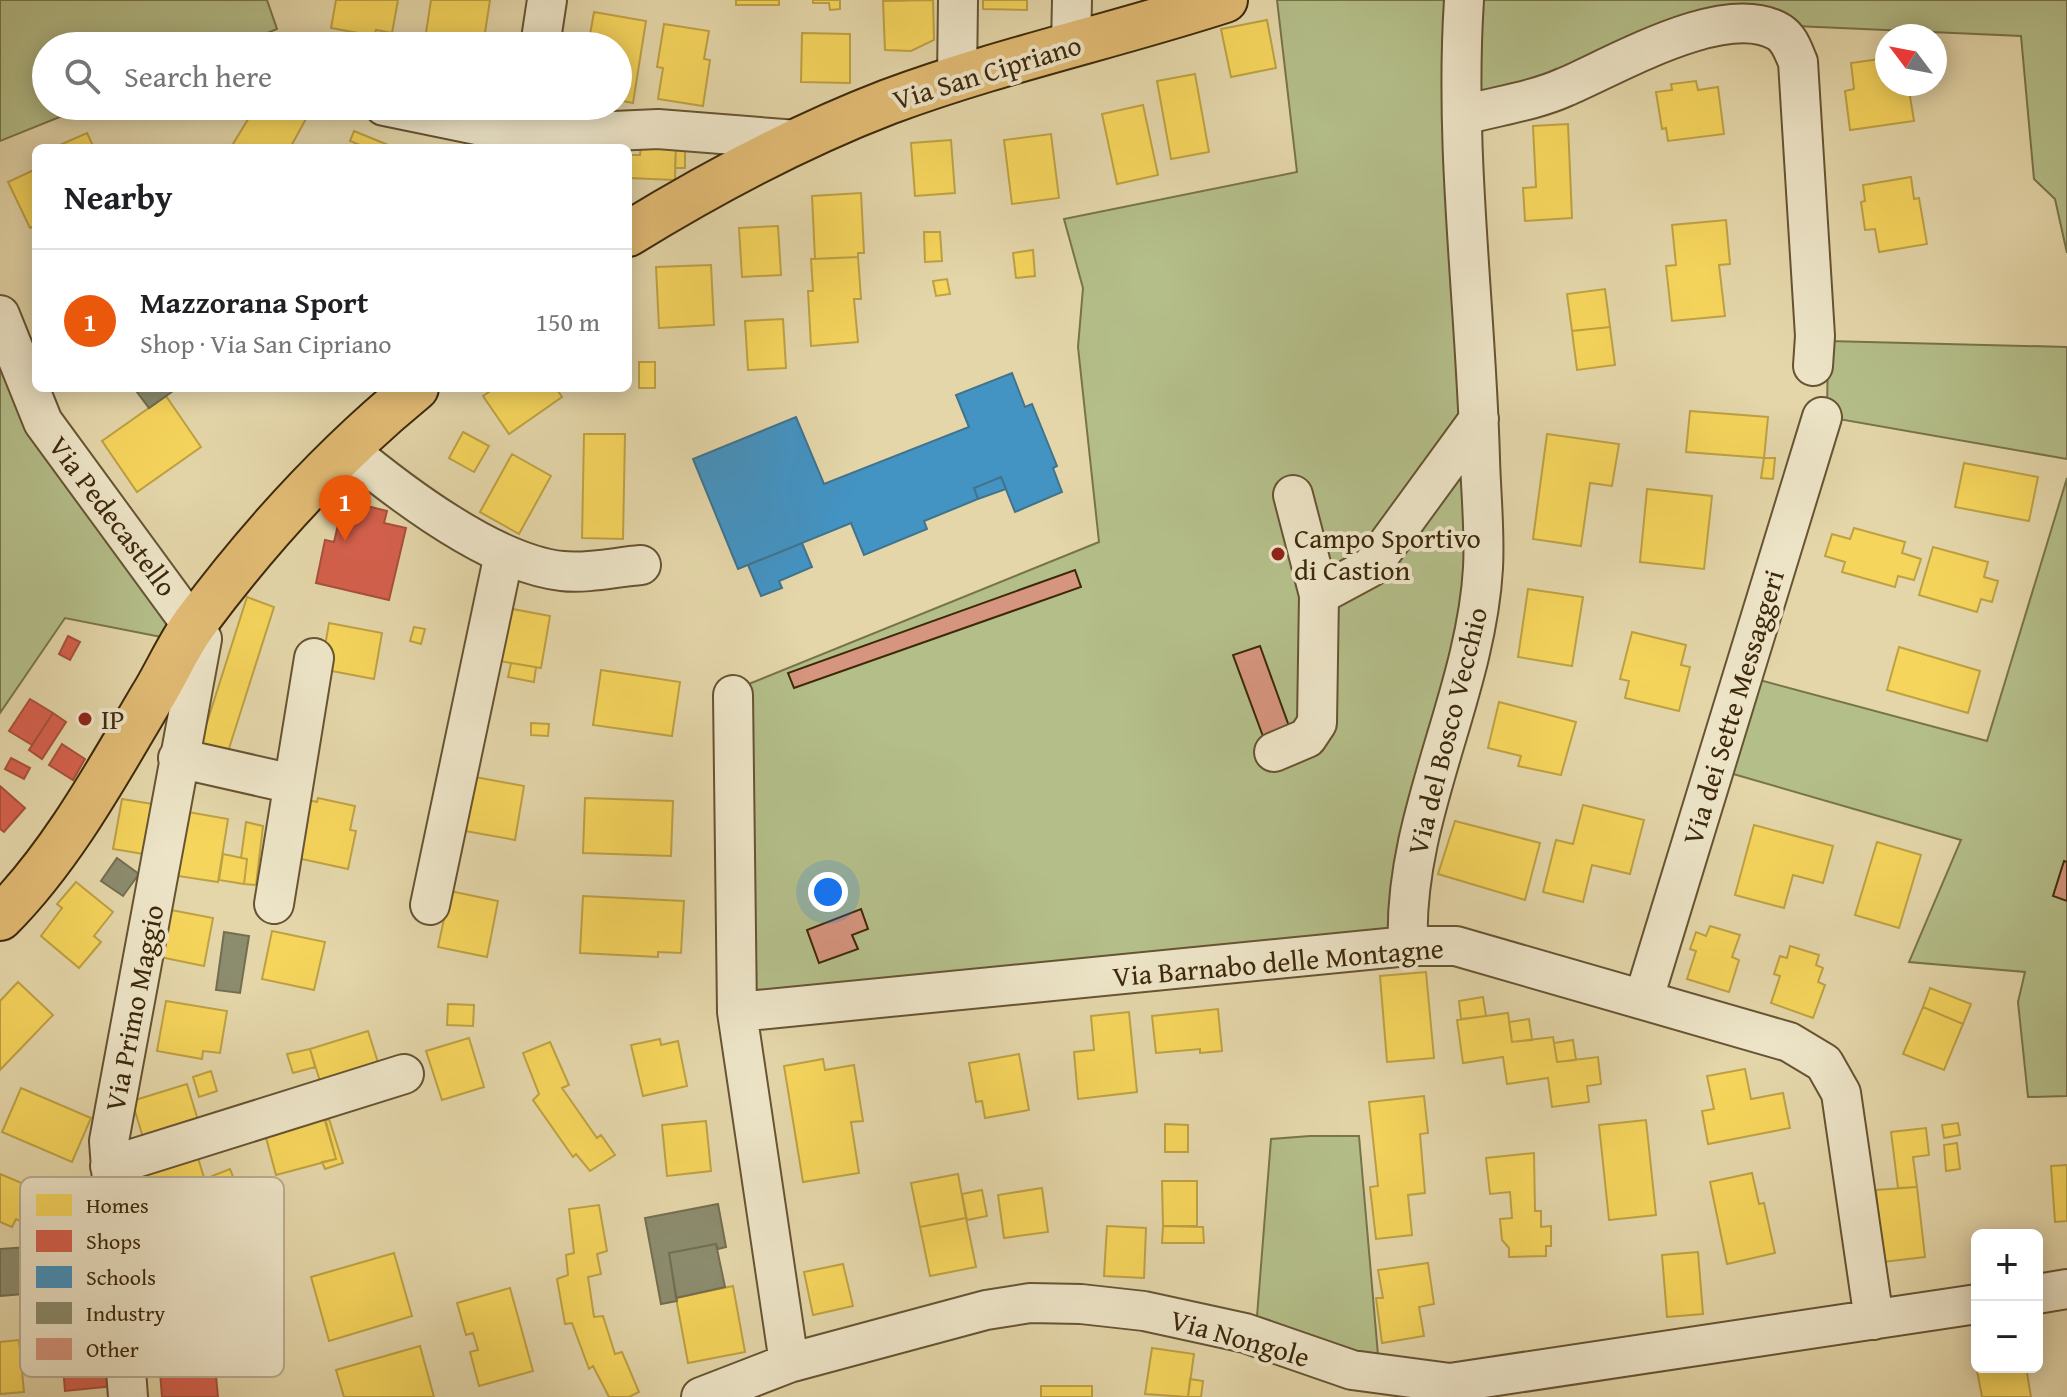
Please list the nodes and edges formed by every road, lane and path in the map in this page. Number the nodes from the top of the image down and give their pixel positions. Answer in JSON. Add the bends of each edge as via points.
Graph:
{"nodes":[{"id":1,"x":547,"y":0,"type":"edge"},
{"id":2,"x":958,"y":0,"type":"edge"},
{"id":3,"x":1072,"y":0,"type":"edge"},
{"id":4,"x":1225,"y":0,"type":"edge"},
{"id":5,"x":1464,"y":0,"type":"edge"},
{"id":6,"x":542,"y":32,"type":"edge"},
{"id":7,"x":1071,"y":46,"type":"junction"},
{"id":8,"x":957,"y":78,"type":"junction"},
{"id":9,"x":1464,"y":115,"type":"junction"},
{"id":10,"x":466,"y":120,"type":"edge"},
{"id":11,"x":525,"y":130,"type":"edge"},
{"id":12,"x":797,"y":140,"type":"junction"},
{"id":13,"x":632,"y":232,"type":"edge"},
{"id":14,"x":0,"y":315,"type":"edge"},
{"id":15,"x":1813,"y":366,"type":"dead end"},
{"id":16,"x":408,"y":392,"type":"edge"},
{"id":17,"x":1822,"y":417,"type":"dead end"},
{"id":18,"x":1479,"y":419,"type":"junction"},
{"id":19,"x":346,"y":448,"type":"junction"},
{"id":20,"x":1293,"y":495,"type":"dead end"},
{"id":21,"x":504,"y":554,"type":"junction"},
{"id":22,"x":641,"y":565,"type":"dead end"},
{"id":23,"x":1319,"y":595,"type":"junction"},
{"id":24,"x":194,"y":625,"type":"junction"},
{"id":25,"x":314,"y":658,"type":"dead end"},
{"id":26,"x":733,"y":695,"type":"dead end"},
{"id":27,"x":1274,"y":752,"type":"dead end"},
{"id":28,"x":178,"y":758,"type":"junction"},
{"id":29,"x":293,"y":784,"type":"junction"},
{"id":30,"x":274,"y":904,"type":"dead end"},
{"id":31,"x":430,"y":905,"type":"dead end"},
{"id":32,"x":0,"y":918,"type":"edge"},
{"id":33,"x":1408,"y":946,"type":"junction"},
{"id":34,"x":1644,"y":998,"type":"junction"},
{"id":35,"x":737,"y":1012,"type":"junction"},
{"id":36,"x":404,"y":1074,"type":"dead end"},
{"id":37,"x":110,"y":1166,"type":"junction"},
{"id":38,"x":111,"y":1177,"type":"edge"},
{"id":39,"x":2067,"y":1289,"type":"edge"},
{"id":40,"x":2043,"y":1293,"type":"edge"},
{"id":41,"x":1971,"y":1305,"type":"edge"},
{"id":42,"x":1874,"y":1320,"type":"junction"},
{"id":43,"x":789,"y":1363,"type":"junction"},
{"id":44,"x":126,"y":1377,"type":"edge"},
{"id":45,"x":1453,"y":1390,"type":"edge"},
{"id":46,"x":128,"y":1397,"type":"edge"},
{"id":47,"x":701,"y":1397,"type":"edge"}],
"edges":[{"from":1,"to":6,"type":"street"},
{"from":2,"to":8,"type":"street"},
{"from":3,"to":7,"type":"street"},
{"from":4,"to":7,"type":"main road","name":"Via San Cipriano"},
{"from":5,"to":9,"type":"street","name":"Via del Bosco Vecchio"},
{"from":7,"to":8,"type":"main road","name":"Via San Cipriano"},
{"from":8,"to":12,"type":"main road","name":"Via San Cipriano"},
{"from":9,"to":15,"type":"street","via":[[1561,89],[1654,42],[1708,28],[1758,24],[1779,32],[1798,62]]},
{"from":9,"to":18,"type":"street","name":"Via del Bosco Vecchio"},
{"from":10,"to":11,"type":"street","name":"Via San Cipriano"},
{"from":11,"to":12,"type":"street","name":"Via San Cipriano","via":[[658,129]]},
{"from":12,"to":13,"type":"main road","name":"Via San Cipriano"},
{"from":14,"to":24,"type":"street","name":"Via Pedecastello","via":[[43,422]]},
{"from":16,"to":19,"type":"main road"},
{"from":17,"to":34,"type":"street","name":"Via dei Sette Messaggeri"},
{"from":18,"to":23,"type":"street","via":[[1371,567]]},
{"from":18,"to":33,"type":"street","name":"Via del Bosco Vecchio","via":[[1480,590],[1409,891]]},
{"from":19,"to":21,"type":"street","via":[[388,483]]},
{"from":19,"to":24,"type":"main road"},
{"from":20,"to":23,"type":"street"},
{"from":21,"to":22,"type":"street","via":[[562,571]]},
{"from":21,"to":31,"type":"street"},
{"from":23,"to":27,"type":"street","via":[[1317,723],[1307,738]]},
{"from":24,"to":28,"type":"street","name":"Via Primo Maggio","via":[[202,639],[201,652]]},
{"from":24,"to":32,"type":"main road","via":[[87,803]]},
{"from":25,"to":29,"type":"street"},
{"from":26,"to":35,"type":"street"},
{"from":28,"to":29,"type":"street"},
{"from":28,"to":37,"type":"street","name":"Via Primo Maggio","via":[[109,1141]]},
{"from":29,"to":30,"type":"street"},
{"from":33,"to":34,"type":"street","name":"Via Barnabo delle Montagne","via":[[1456,946]]},
{"from":33,"to":35,"type":"street","name":"Via Barnabo delle Montagne"},
{"from":34,"to":42,"type":"street","name":"Via Barnabo delle Montagne","via":[[1789,1042],[1831,1071],[1844,1111]]},
{"from":35,"to":43,"type":"street"},
{"from":36,"to":37,"type":"street"},
{"from":37,"to":38,"type":"street","name":"Via Primo Maggio"},
{"from":39,"to":40,"type":"street"},
{"from":41,"to":42,"type":"street","name":"Via Nongole"},
{"from":42,"to":45,"type":"street","name":"Via Nongole"},
{"from":43,"to":45,"type":"street","name":"Via Nongole","via":[[986,1310],[1054,1302],[1144,1311],[1245,1333],[1352,1370]]},
{"from":43,"to":47,"type":"street","name":"Via Nongole"},
{"from":44,"to":46,"type":"street","name":"Via Primo Maggio"}]}
